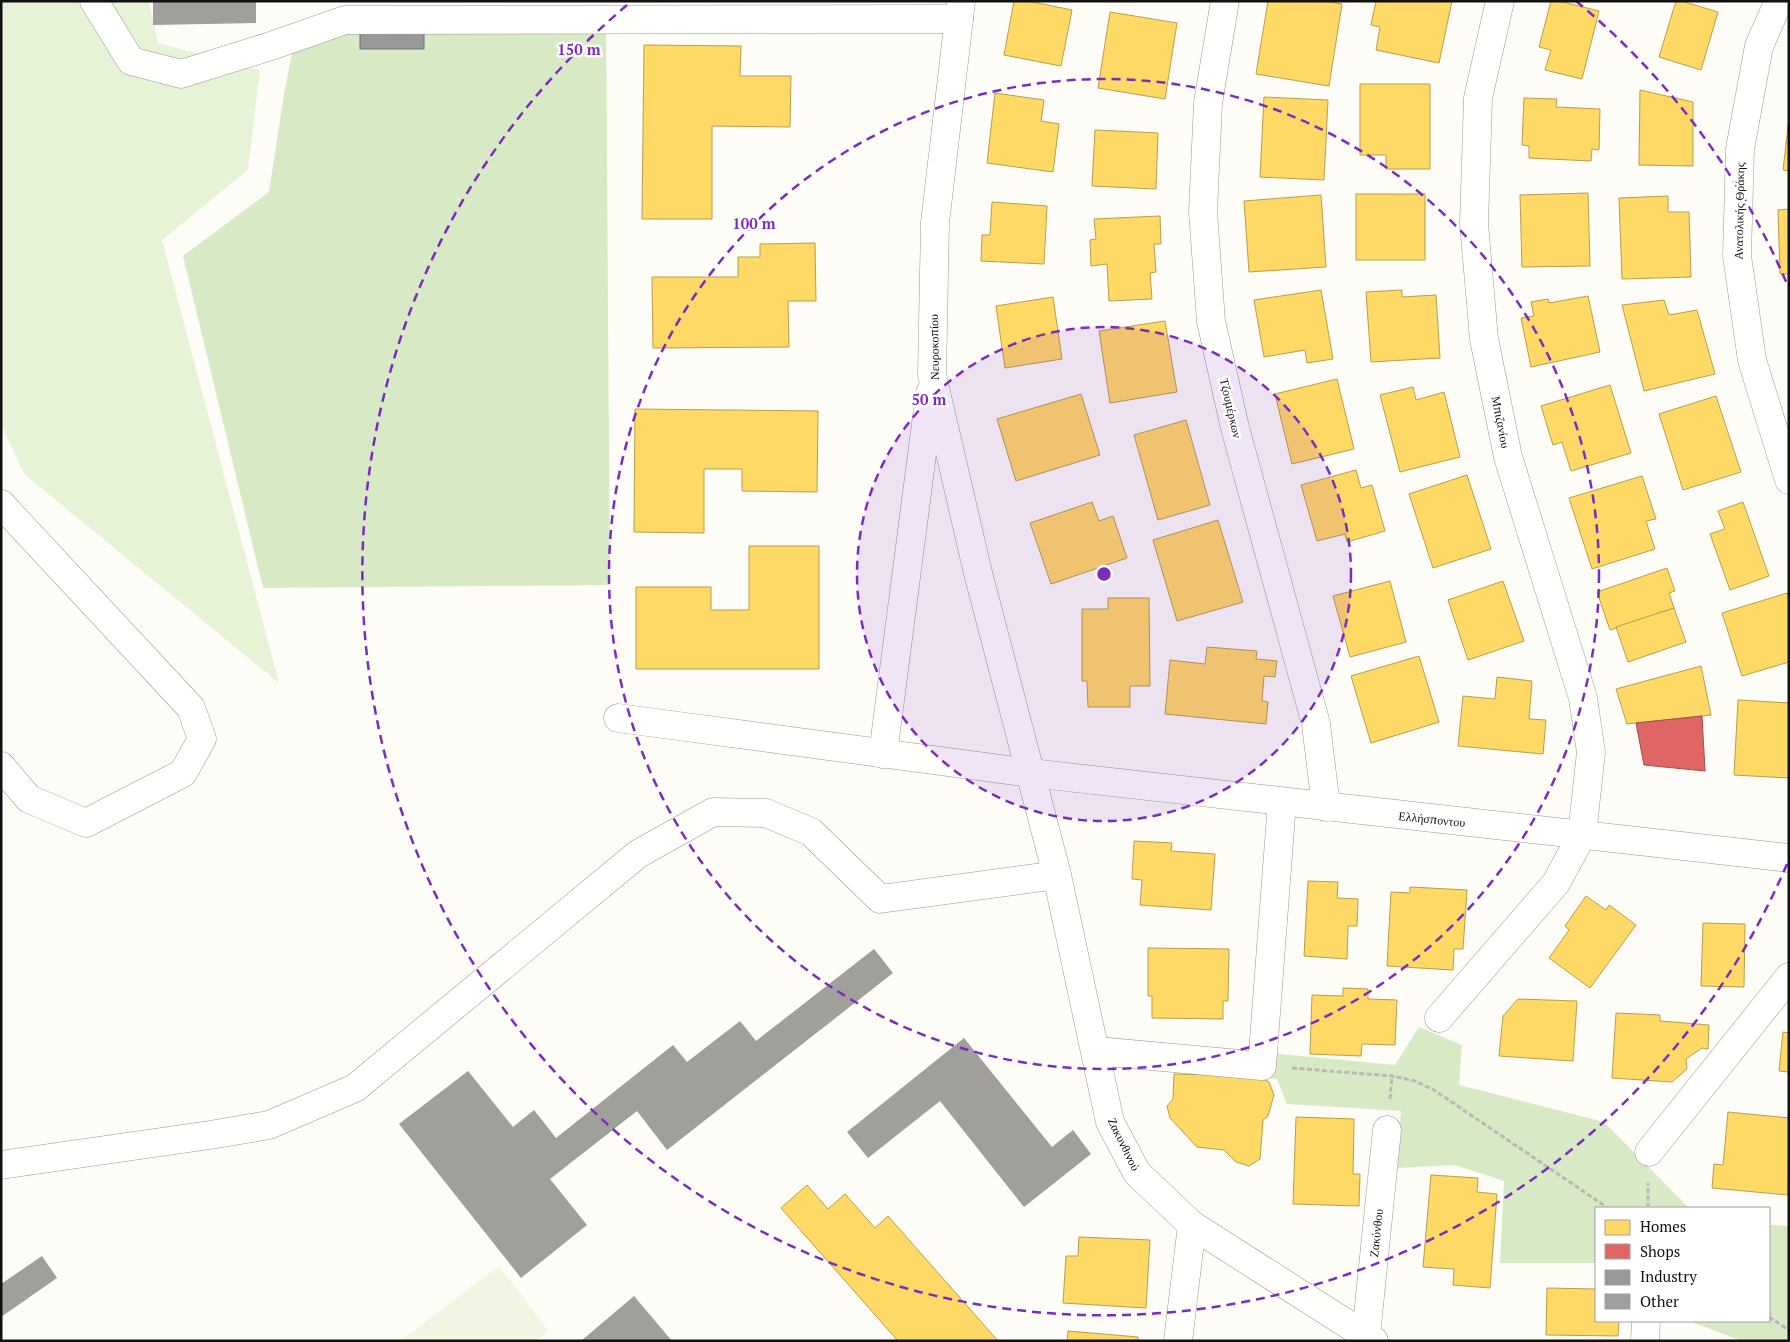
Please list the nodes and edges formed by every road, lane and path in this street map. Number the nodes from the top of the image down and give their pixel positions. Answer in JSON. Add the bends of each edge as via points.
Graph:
{"nodes":[{"id":1,"x":94,"y":1,"type":"edge"},
{"id":2,"x":1225,"y":1,"type":"edge"},
{"id":3,"x":1500,"y":1,"type":"edge"},
{"id":4,"x":1779,"y":1,"type":"edge"},
{"id":5,"x":960,"y":10,"type":"edge"},
{"id":6,"x":932,"y":375,"type":"junction"},
{"id":7,"x":1789,"y":480,"type":"edge"},
{"id":8,"x":1,"y":504,"type":"edge"},
{"id":9,"x":618,"y":718,"type":"dead end"},
{"id":10,"x":883,"y":754,"type":"junction"},
{"id":11,"x":1,"y":766,"type":"edge"},
{"id":12,"x":1031,"y":773,"type":"junction"},
{"id":13,"x":1282,"y":802,"type":"junction"},
{"id":14,"x":1326,"y":807,"type":"junction"},
{"id":15,"x":1582,"y":835,"type":"junction"},
{"id":16,"x":1789,"y":858,"type":"edge"},
{"id":17,"x":1058,"y":874,"type":"junction"},
{"id":18,"x":1789,"y":978,"type":"edge"},
{"id":19,"x":1439,"y":1018,"type":"dead end"},
{"id":20,"x":1096,"y":1051,"type":"junction"},
{"id":21,"x":1262,"y":1066,"type":"junction"},
{"id":22,"x":1387,"y":1130,"type":"dead end"},
{"id":23,"x":1649,"y":1152,"type":"dead end"},
{"id":24,"x":1,"y":1165,"type":"edge"},
{"id":25,"x":1607,"y":1207,"type":"edge"},
{"id":26,"x":1192,"y":1226,"type":"junction"},
{"id":27,"x":1770,"y":1318,"type":"edge"},
{"id":28,"x":1646,"y":1322,"type":"edge"},
{"id":29,"x":1789,"y":1330,"type":"edge"},
{"id":30,"x":1370,"y":1338,"type":"edge"},
{"id":31,"x":1178,"y":1341,"type":"edge"},
{"id":32,"x":1645,"y":1341,"type":"edge"}],
"edges":[{"from":1,"to":5,"type":"street","via":[[131,61],[181,74],[345,20]]},
{"from":2,"to":14,"type":"street","name":"Τζουμέρκων","via":[[1208,103],[1204,202],[1211,321],[1235,428],[1316,724]]},
{"from":3,"to":15,"type":"street","name":"Μπιζανίου","via":[[1478,98],[1474,224],[1484,339],[1508,457],[1583,698],[1591,752]]},
{"from":4,"to":7,"type":"street","name":"Ανατολικής Θράκης","via":[[1759,46],[1740,149],[1737,256],[1752,360]]},
{"from":5,"to":6,"type":"street","name":"Νευροκοπίου","via":[[935,223]]},
{"from":6,"to":10,"type":"street"},
{"from":6,"to":12,"type":"street","name":"Νευροκοπίου","via":[[978,572]]},
{"from":8,"to":11,"type":"street","via":[[191,708],[202,739],[184,773],[86,824],[29,799]]},
{"from":9,"to":10,"type":"street","name":"Ελλήσποντου"},
{"from":10,"to":12,"type":"street","name":"Ελλήσποντου"},
{"from":12,"to":13,"type":"street","name":"Ελλήσποντου"},
{"from":12,"to":17,"type":"street","name":"Ζακυνθινού"},
{"from":13,"to":14,"type":"street","name":"Ελλήσποντου"},
{"from":13,"to":21,"type":"street"},
{"from":14,"to":15,"type":"street","name":"Ελλήσποντου"},
{"from":15,"to":16,"type":"street","name":"Ελλήσποντου"},
{"from":15,"to":19,"type":"street","via":[[1556,883]]},
{"from":17,"to":20,"type":"street","name":"Ζακυνθινού"},
{"from":17,"to":24,"type":"street","via":[[880,899],[811,832],[766,812],[713,812],[638,854],[355,1088],[269,1125]]},
{"from":18,"to":23,"type":"street"},
{"from":20,"to":21,"type":"street"},
{"from":20,"to":26,"type":"street","name":"Ζακυνθινού","via":[[1110,1122],[1137,1173]]},
{"from":21,"to":25,"type":"path","via":[[1392,1076],[1415,1081],[1434,1090]]},
{"from":22,"to":30,"type":"street","name":"Ζακύνθου"},
{"from":26,"to":30,"type":"street","name":"Ζακυνθινού"},
{"from":26,"to":31,"type":"street"},
{"from":27,"to":29,"type":"path"},
{"from":28,"to":32,"type":"street"}]}
